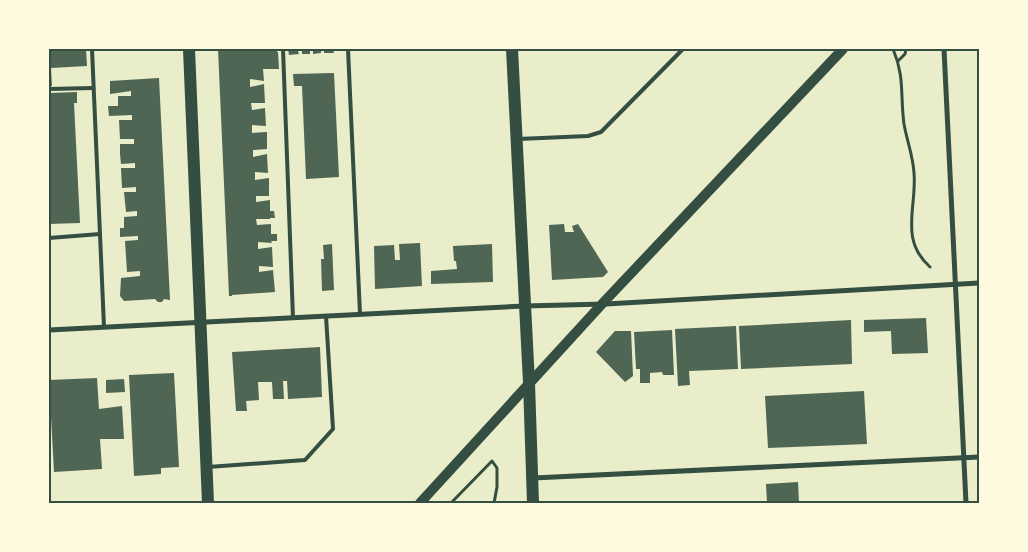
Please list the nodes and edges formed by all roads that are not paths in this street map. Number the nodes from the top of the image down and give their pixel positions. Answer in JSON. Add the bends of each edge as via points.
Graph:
{"nodes":[{"id":1,"x":92,"y":49,"type":"edge"},
{"id":2,"x":189,"y":49,"type":"edge"},
{"id":3,"x":283,"y":49,"type":"edge"},
{"id":4,"x":348,"y":49,"type":"edge"},
{"id":5,"x":512,"y":49,"type":"edge"},
{"id":6,"x":683,"y":49,"type":"edge"},
{"id":7,"x":843,"y":49,"type":"edge"},
{"id":8,"x":944,"y":49,"type":"edge"},
{"id":9,"x":94,"y":88,"type":"junction"},
{"id":10,"x":49,"y":89,"type":"edge"},
{"id":11,"x":516,"y":139,"type":"junction"},
{"id":12,"x":100,"y":234,"type":"junction"},
{"id":13,"x":49,"y":238,"type":"edge"},
{"id":14,"x":979,"y":283,"type":"edge"},
{"id":15,"x":955,"y":284,"type":"junction"},
{"id":16,"x":602,"y":304,"type":"junction"},
{"id":17,"x":524,"y":306,"type":"junction"},
{"id":18,"x":360,"y":314,"type":"junction"},
{"id":19,"x":326,"y":316,"type":"junction"},
{"id":20,"x":293,"y":318,"type":"junction"},
{"id":21,"x":199,"y":323,"type":"junction"},
{"id":22,"x":104,"y":327,"type":"junction"},
{"id":23,"x":49,"y":330,"type":"edge"},
{"id":24,"x":529,"y":384,"type":"junction"},
{"id":25,"x":963,"y":457,"type":"junction"},
{"id":26,"x":979,"y":457,"type":"edge"},
{"id":27,"x":206,"y":468,"type":"junction"},
{"id":28,"x":532,"y":478,"type":"junction"},
{"id":29,"x":208,"y":503,"type":"edge"},
{"id":30,"x":420,"y":503,"type":"edge"},
{"id":31,"x":533,"y":503,"type":"edge"},
{"id":32,"x":966,"y":503,"type":"edge"}],
"edges":[{"from":1,"to":9,"type":"lane"},
{"from":2,"to":21,"type":"main road"},
{"from":3,"to":20,"type":"lane"},
{"from":4,"to":18,"type":"lane"},
{"from":5,"to":11,"type":"main road"},
{"from":6,"to":11,"type":"lane","via":[[601,132],[588,136]]},
{"from":7,"to":16,"type":"main road"},
{"from":8,"to":15,"type":"street"},
{"from":9,"to":10,"type":"lane"},
{"from":9,"to":12,"type":"lane"},
{"from":11,"to":17,"type":"main road"},
{"from":12,"to":13,"type":"lane"},
{"from":12,"to":22,"type":"lane"},
{"from":14,"to":15,"type":"street"},
{"from":15,"to":16,"type":"street"},
{"from":15,"to":25,"type":"street"},
{"from":16,"to":17,"type":"street"},
{"from":16,"to":24,"type":"main road"},
{"from":17,"to":18,"type":"street"},
{"from":17,"to":24,"type":"main road"},
{"from":18,"to":19,"type":"street"},
{"from":19,"to":20,"type":"street"},
{"from":19,"to":27,"type":"lane","via":[[333,429],[305,460]]},
{"from":20,"to":21,"type":"street"},
{"from":21,"to":22,"type":"street"},
{"from":21,"to":27,"type":"main road"},
{"from":22,"to":23,"type":"street"},
{"from":24,"to":28,"type":"main road"},
{"from":24,"to":30,"type":"main road"},
{"from":25,"to":26,"type":"street"},
{"from":25,"to":28,"type":"street"},
{"from":25,"to":32,"type":"street"},
{"from":27,"to":29,"type":"main road"},
{"from":28,"to":31,"type":"main road"}]}
